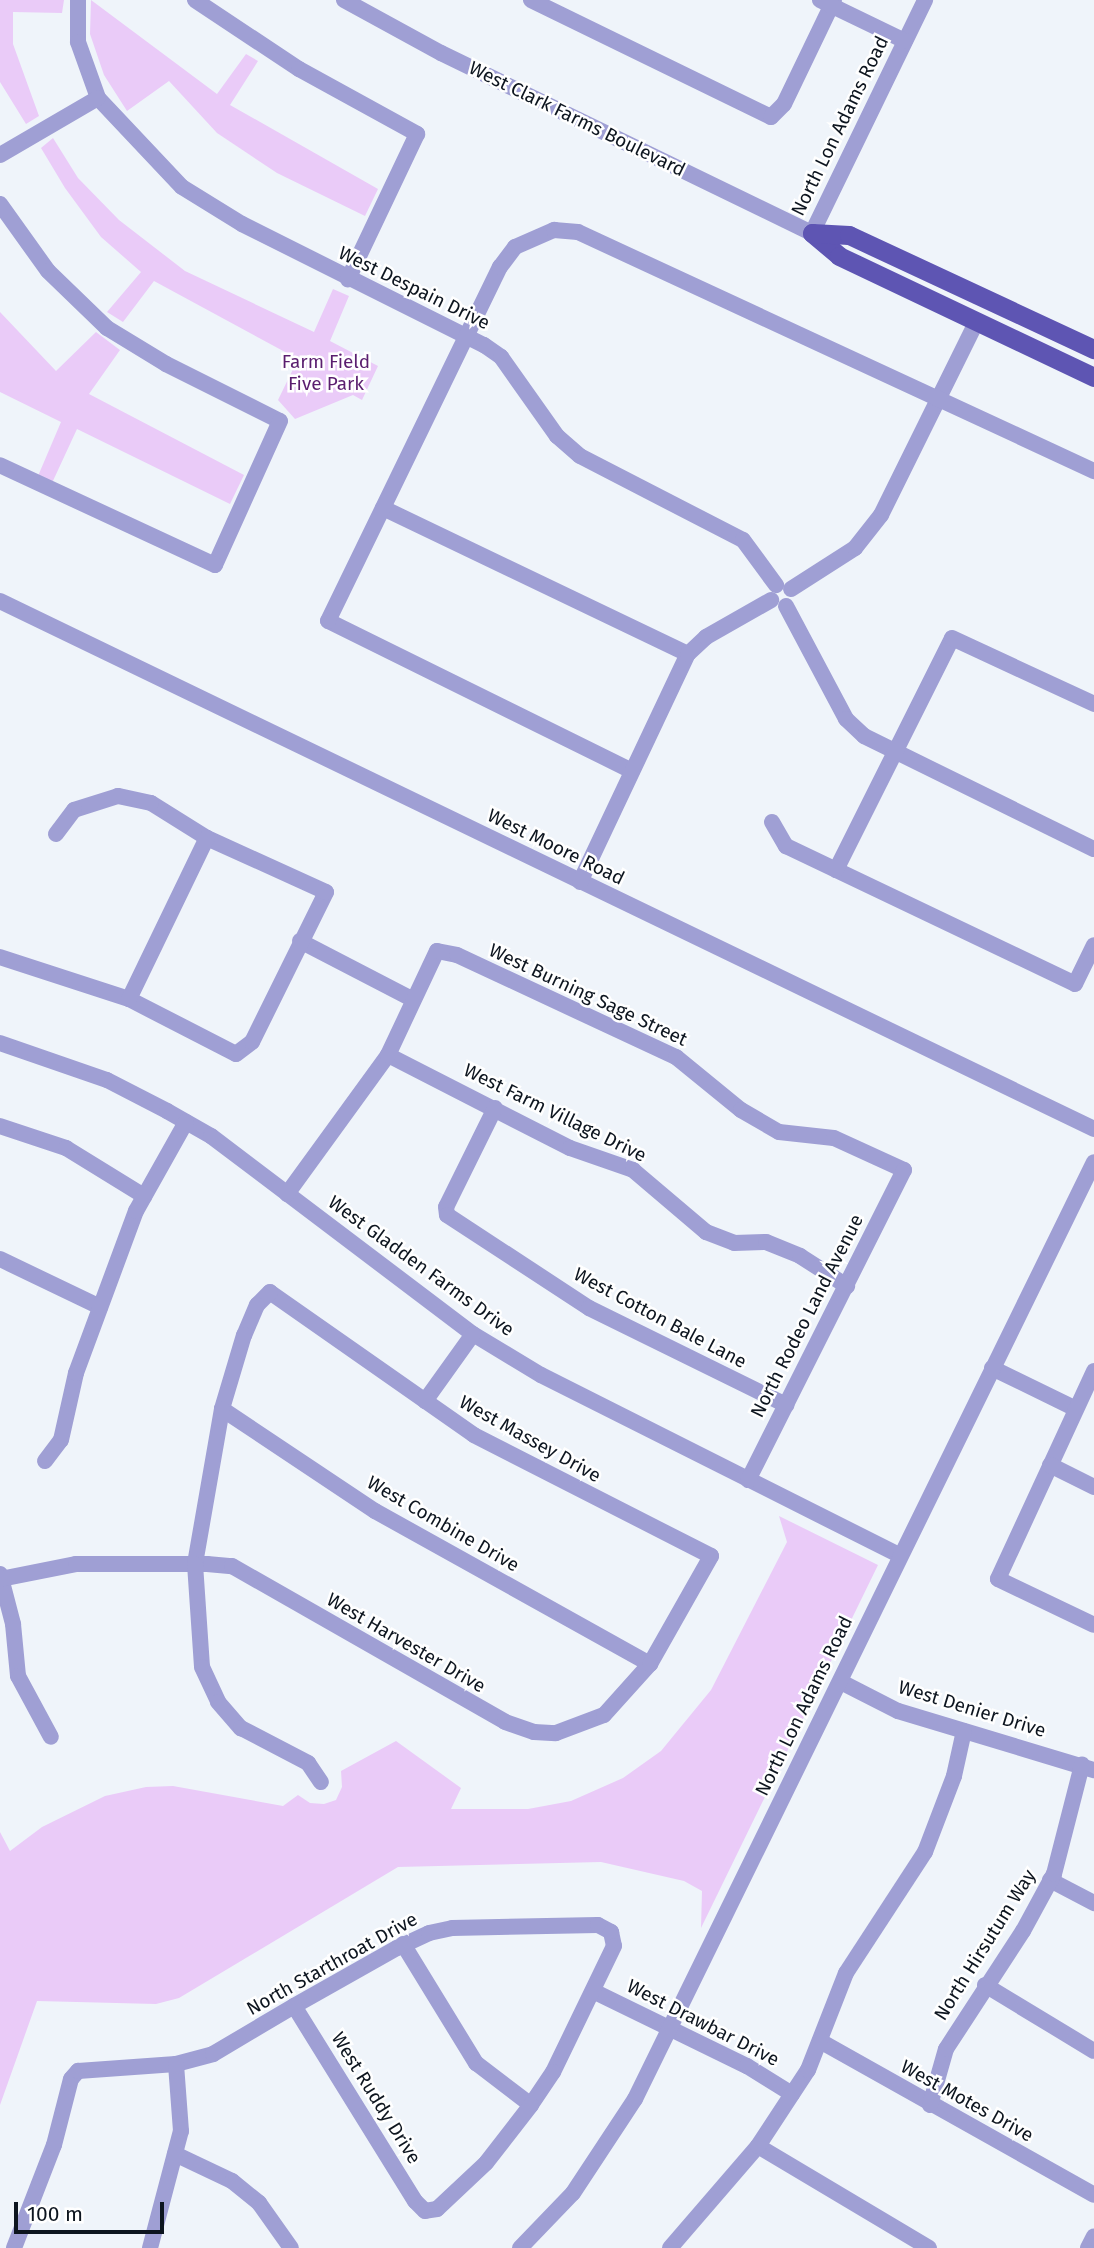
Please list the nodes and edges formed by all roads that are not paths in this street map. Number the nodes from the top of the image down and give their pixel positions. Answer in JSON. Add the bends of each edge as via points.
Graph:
{"nodes":[{"id":1,"x":78,"y":0,"type":"edge"},
{"id":2,"x":195,"y":0,"type":"edge"},
{"id":3,"x":344,"y":0,"type":"edge"},
{"id":4,"x":531,"y":0,"type":"edge"},
{"id":5,"x":925,"y":0,"type":"edge"},
{"id":6,"x":829,"y":2,"type":"edge"},
{"id":7,"x":905,"y":41,"type":"junction"},
{"id":8,"x":98,"y":98,"type":"junction"},
{"id":9,"x":0,"y":155,"type":"edge"},
{"id":10,"x":0,"y":204,"type":"edge"},
{"id":11,"x":812,"y":233,"type":"junction"},
{"id":12,"x":348,"y":279,"type":"junction"},
{"id":13,"x":976,"y":323,"type":"junction"},
{"id":14,"x":467,"y":337,"type":"junction"},
{"id":15,"x":1094,"y":349,"type":"edge"},
{"id":16,"x":1094,"y":377,"type":"edge"},
{"id":17,"x":939,"y":402,"type":"junction"},
{"id":18,"x":0,"y":465,"type":"edge"},
{"id":19,"x":1094,"y":471,"type":"edge"},
{"id":20,"x":383,"y":508,"type":"junction"},
{"id":21,"x":781,"y":595,"type":"junction"},
{"id":22,"x":0,"y":601,"type":"edge"},
{"id":23,"x":688,"y":654,"type":"junction"},
{"id":24,"x":1094,"y":704,"type":"edge"},
{"id":25,"x":895,"y":752,"type":"junction"},
{"id":26,"x":632,"y":771,"type":"junction"},
{"id":27,"x":772,"y":822,"type":"dead end"},
{"id":28,"x":56,"y":834,"type":"dead end"},
{"id":29,"x":207,"y":838,"type":"junction"},
{"id":30,"x":1094,"y":849,"type":"edge"},
{"id":31,"x":836,"y":870,"type":"junction"},
{"id":32,"x":580,"y":882,"type":"junction"},
{"id":33,"x":300,"y":941,"type":"junction"},
{"id":34,"x":1094,"y":945,"type":"edge"},
{"id":35,"x":0,"y":957,"type":"edge"},
{"id":36,"x":129,"y":999,"type":"junction"},
{"id":37,"x":412,"y":999,"type":"junction"},
{"id":38,"x":0,"y":1042,"type":"edge"},
{"id":39,"x":388,"y":1055,"type":"junction"},
{"id":40,"x":495,"y":1108,"type":"junction"},
{"id":41,"x":186,"y":1122,"type":"junction"},
{"id":42,"x":0,"y":1126,"type":"edge"},
{"id":43,"x":1094,"y":1129,"type":"edge"},
{"id":44,"x":1094,"y":1162,"type":"edge"},
{"id":45,"x":904,"y":1170,"type":"joint"},
{"id":46,"x":287,"y":1194,"type":"junction"},
{"id":47,"x":144,"y":1196,"type":"junction"},
{"id":48,"x":0,"y":1259,"type":"edge"},
{"id":49,"x":847,"y":1286,"type":"junction"},
{"id":50,"x":100,"y":1307,"type":"junction"},
{"id":51,"x":473,"y":1334,"type":"junction"},
{"id":52,"x":992,"y":1368,"type":"junction"},
{"id":53,"x":1094,"y":1371,"type":"edge"},
{"id":54,"x":425,"y":1401,"type":"junction"},
{"id":55,"x":786,"y":1405,"type":"junction"},
{"id":56,"x":222,"y":1409,"type":"junction"},
{"id":57,"x":1076,"y":1409,"type":"junction"},
{"id":58,"x":45,"y":1461,"type":"dead end"},
{"id":59,"x":1050,"y":1465,"type":"junction"},
{"id":60,"x":748,"y":1480,"type":"junction"},
{"id":61,"x":1094,"y":1486,"type":"edge"},
{"id":62,"x":899,"y":1555,"type":"junction"},
{"id":63,"x":711,"y":1556,"type":"joint"},
{"id":64,"x":195,"y":1564,"type":"junction"},
{"id":65,"x":1,"y":1577,"type":"edge"},
{"id":66,"x":1094,"y":1625,"type":"edge"},
{"id":67,"x":650,"y":1664,"type":"junction"},
{"id":68,"x":841,"y":1682,"type":"junction"},
{"id":69,"x":964,"y":1731,"type":"junction"},
{"id":70,"x":51,"y":1737,"type":"dead end"},
{"id":71,"x":1088,"y":1768,"type":"edge"},
{"id":72,"x":321,"y":1782,"type":"dead end"},
{"id":73,"x":1051,"y":1880,"type":"junction"},
{"id":74,"x":1094,"y":1903,"type":"edge"},
{"id":75,"x":403,"y":1944,"type":"junction"},
{"id":76,"x":985,"y":1985,"type":"junction"},
{"id":77,"x":593,"y":1991,"type":"junction"},
{"id":78,"x":295,"y":2006,"type":"junction"},
{"id":79,"x":670,"y":2029,"type":"junction"},
{"id":80,"x":820,"y":2041,"type":"junction"},
{"id":81,"x":1094,"y":2051,"type":"edge"},
{"id":82,"x":176,"y":2064,"type":"junction"},
{"id":83,"x":792,"y":2094,"type":"junction"},
{"id":84,"x":531,"y":2105,"type":"junction"},
{"id":85,"x":930,"y":2105,"type":"junction"},
{"id":86,"x":758,"y":2147,"type":"junction"},
{"id":87,"x":175,"y":2154,"type":"junction"},
{"id":88,"x":1094,"y":2195,"type":"edge"},
{"id":89,"x":1094,"y":2236,"type":"edge"},
{"id":90,"x":674,"y":2243,"type":"edge"},
{"id":91,"x":14,"y":2248,"type":"edge"},
{"id":92,"x":150,"y":2248,"type":"edge"},
{"id":93,"x":291,"y":2248,"type":"edge"},
{"id":94,"x":520,"y":2248,"type":"edge"},
{"id":95,"x":692,"y":2248,"type":"edge"},
{"id":96,"x":929,"y":2248,"type":"edge"},
{"id":97,"x":1088,"y":2248,"type":"edge"}],
"edges":[{"from":1,"to":8,"type":"street","name":"West Despain Drive","via":[[78,42]]},
{"from":2,"to":12,"type":"street","via":[[299,69],[417,134]]},
{"from":3,"to":11,"type":"street","name":"West Clark Farms Boulevard","via":[[440,53]]},
{"from":4,"to":6,"type":"street","via":[[760,115],[779,114]]},
{"from":5,"to":7,"type":"street","name":"North Lon Adams Road"},
{"from":6,"to":7,"type":"street"},
{"from":7,"to":11,"type":"street","name":"North Lon Adams Road"},
{"from":8,"to":9,"type":"street"},
{"from":8,"to":12,"type":"street","name":"West Despain Drive","via":[[182,187]]},
{"from":10,"to":18,"type":"street","via":[[48,271],[107,328],[166,364],[280,421],[215,565]]},
{"from":11,"to":13,"type":"main road","name":"West Clark Farms Boulevard","via":[[839,256]]},
{"from":11,"to":15,"type":"main road","name":"West Clark Farms Boulevard","via":[[849,235]]},
{"from":12,"to":14,"type":"street","name":"West Despain Drive"},
{"from":13,"to":16,"type":"main road","name":"West Clark Farms Boulevard"},
{"from":13,"to":17,"type":"street"},
{"from":14,"to":17,"type":"street","via":[[500,267],[515,247],[554,230],[578,232]]},
{"from":14,"to":20,"type":"street"},
{"from":14,"to":21,"type":"street","name":"West Despain Drive","via":[[501,357],[557,436],[580,456],[735,534],[760,558]]},
{"from":17,"to":19,"type":"street"},
{"from":17,"to":21,"type":"street","via":[[900,481],[864,537],[832,566]]},
{"from":20,"to":23,"type":"street"},
{"from":20,"to":26,"type":"street","via":[[328,621]]},
{"from":21,"to":23,"type":"street","via":[[706,637]]},
{"from":21,"to":25,"type":"street","name":"West Despain Drive","via":[[846,719],[864,736]]},
{"from":22,"to":32,"type":"street","name":"West Moore Road"},
{"from":23,"to":26,"type":"street"},
{"from":24,"to":25,"type":"street","via":[[952,638]]},
{"from":25,"to":30,"type":"street","name":"West Despain Drive"},
{"from":25,"to":31,"type":"street"},
{"from":26,"to":32,"type":"street"},
{"from":27,"to":31,"type":"street","via":[[786,846]]},
{"from":28,"to":29,"type":"street","via":[[74,810],[118,796],[151,803]]},
{"from":29,"to":33,"type":"street","via":[[326,892]]},
{"from":29,"to":36,"type":"street"},
{"from":31,"to":34,"type":"street","via":[[1075,984]]},
{"from":32,"to":43,"type":"street","name":"West Moore Road"},
{"from":33,"to":36,"type":"street","via":[[252,1042],[236,1054]]},
{"from":33,"to":37,"type":"street"},
{"from":35,"to":36,"type":"street"},
{"from":37,"to":39,"type":"street"},
{"from":37,"to":45,"type":"street","name":"West Burning Sage Street","via":[[437,951],[457,956],[676,1057],[741,1110],[779,1132],[834,1138]]},
{"from":38,"to":41,"type":"street","name":"West Gladden Farms Drive","via":[[107,1080]]},
{"from":39,"to":40,"type":"street","name":"West Farm Village Drive"},
{"from":39,"to":46,"type":"street"},
{"from":40,"to":49,"type":"street","name":"West Farm Village Drive","via":[[570,1148],[633,1170],[706,1232],[734,1243],[766,1242],[800,1256]]},
{"from":40,"to":55,"type":"street","name":"West Cotton Bale Lane","via":[[446,1207],[447,1215],[589,1308]]},
{"from":41,"to":46,"type":"street","name":"West Gladden Farms Drive"},
{"from":41,"to":47,"type":"street"},
{"from":42,"to":47,"type":"street","via":[[66,1149]]},
{"from":44,"to":52,"type":"street","name":"North Lon Adams Road"},
{"from":45,"to":49,"type":"street","name":"North Rodeo Land Avenue"},
{"from":46,"to":51,"type":"street","name":"West Gladden Farms Drive"},
{"from":47,"to":50,"type":"street"},
{"from":48,"to":50,"type":"street"},
{"from":49,"to":55,"type":"street","name":"North Rodeo Land Avenue"},
{"from":50,"to":58,"type":"street","via":[[75,1373],[61,1440]]},
{"from":51,"to":54,"type":"street"},
{"from":51,"to":60,"type":"street","name":"West Gladden Farms Drive","via":[[541,1375]]},
{"from":52,"to":57,"type":"street"},
{"from":52,"to":62,"type":"street","name":"North Lon Adams Road"},
{"from":53,"to":57,"type":"street"},
{"from":54,"to":56,"type":"street","name":"West Massey Drive","via":[[270,1292],[257,1305],[244,1335]]},
{"from":54,"to":63,"type":"street","name":"West Massey Drive","via":[[474,1435]]},
{"from":55,"to":60,"type":"street","name":"North Rodeo Land Avenue"},
{"from":56,"to":64,"type":"street"},
{"from":56,"to":67,"type":"street","name":"West Combine Drive","via":[[374,1511]]},
{"from":57,"to":59,"type":"street"},
{"from":59,"to":61,"type":"street"},
{"from":59,"to":66,"type":"street","via":[[998,1579]]},
{"from":60,"to":62,"type":"street","name":"West Gladden Farms Drive"},
{"from":62,"to":68,"type":"street","name":"North Lon Adams Road"},
{"from":63,"to":67,"type":"street","name":"West Harvester Drive"},
{"from":64,"to":65,"type":"street","name":"West Harvester Drive","via":[[76,1564]]},
{"from":64,"to":67,"type":"street","name":"West Harvester Drive","via":[[232,1566],[256,1577],[401,1667],[505,1722],[534,1732],[556,1733],[604,1715]]},
{"from":64,"to":72,"type":"street","via":[[202,1667],[218,1702],[242,1728],[308,1763]]},
{"from":65,"to":70,"type":"street","via":[[13,1624],[18,1676]]},
{"from":68,"to":69,"type":"street","name":"West Denier Drive","via":[[898,1711]]},
{"from":68,"to":79,"type":"street","name":"North Lon Adams Road"},
{"from":69,"to":71,"type":"street","name":"West Denier Drive"},
{"from":69,"to":80,"type":"street","via":[[954,1776],[925,1852],[846,1973]]},
{"from":71,"to":73,"type":"street","name":"North Hirsutum Way"},
{"from":73,"to":74,"type":"street"},
{"from":73,"to":76,"type":"street","name":"North Hirsutum Way"},
{"from":75,"to":77,"type":"street","name":"North Starthroat Drive","via":[[452,1928],[598,1925],[611,1931],[614,1946]]},
{"from":75,"to":78,"type":"street","name":"North Starthroat Drive"},
{"from":75,"to":84,"type":"street","via":[[476,2063]]},
{"from":76,"to":81,"type":"street"},
{"from":76,"to":85,"type":"street","name":"North Hirsutum Way","via":[[946,2049]]},
{"from":77,"to":79,"type":"street","name":"West Drawbar Drive"},
{"from":77,"to":84,"type":"street"},
{"from":78,"to":82,"type":"street","name":"North Starthroat Drive","via":[[213,2054]]},
{"from":78,"to":84,"type":"street","name":"West Ruddy Drive","via":[[425,2211],[437,2209],[486,2163]]},
{"from":79,"to":83,"type":"street","name":"West Drawbar Drive","via":[[747,2066]]},
{"from":79,"to":94,"type":"street","name":"North Lon Adams Road","via":[[597,2161]]},
{"from":80,"to":83,"type":"street"},
{"from":80,"to":85,"type":"street","name":"West Motes Drive"},
{"from":82,"to":87,"type":"street","via":[[181,2131]]},
{"from":82,"to":91,"type":"street","name":"North Starthroat Drive","via":[[78,2071],[71,2079],[54,2145]]},
{"from":83,"to":86,"type":"street"},
{"from":85,"to":88,"type":"street","name":"West Motes Drive"},
{"from":86,"to":90,"type":"street"},
{"from":86,"to":96,"type":"street"},
{"from":87,"to":92,"type":"street"},
{"from":87,"to":93,"type":"street","via":[[232,2181],[259,2203]]},
{"from":89,"to":97,"type":"street"},
{"from":90,"to":95,"type":"street"}]}
